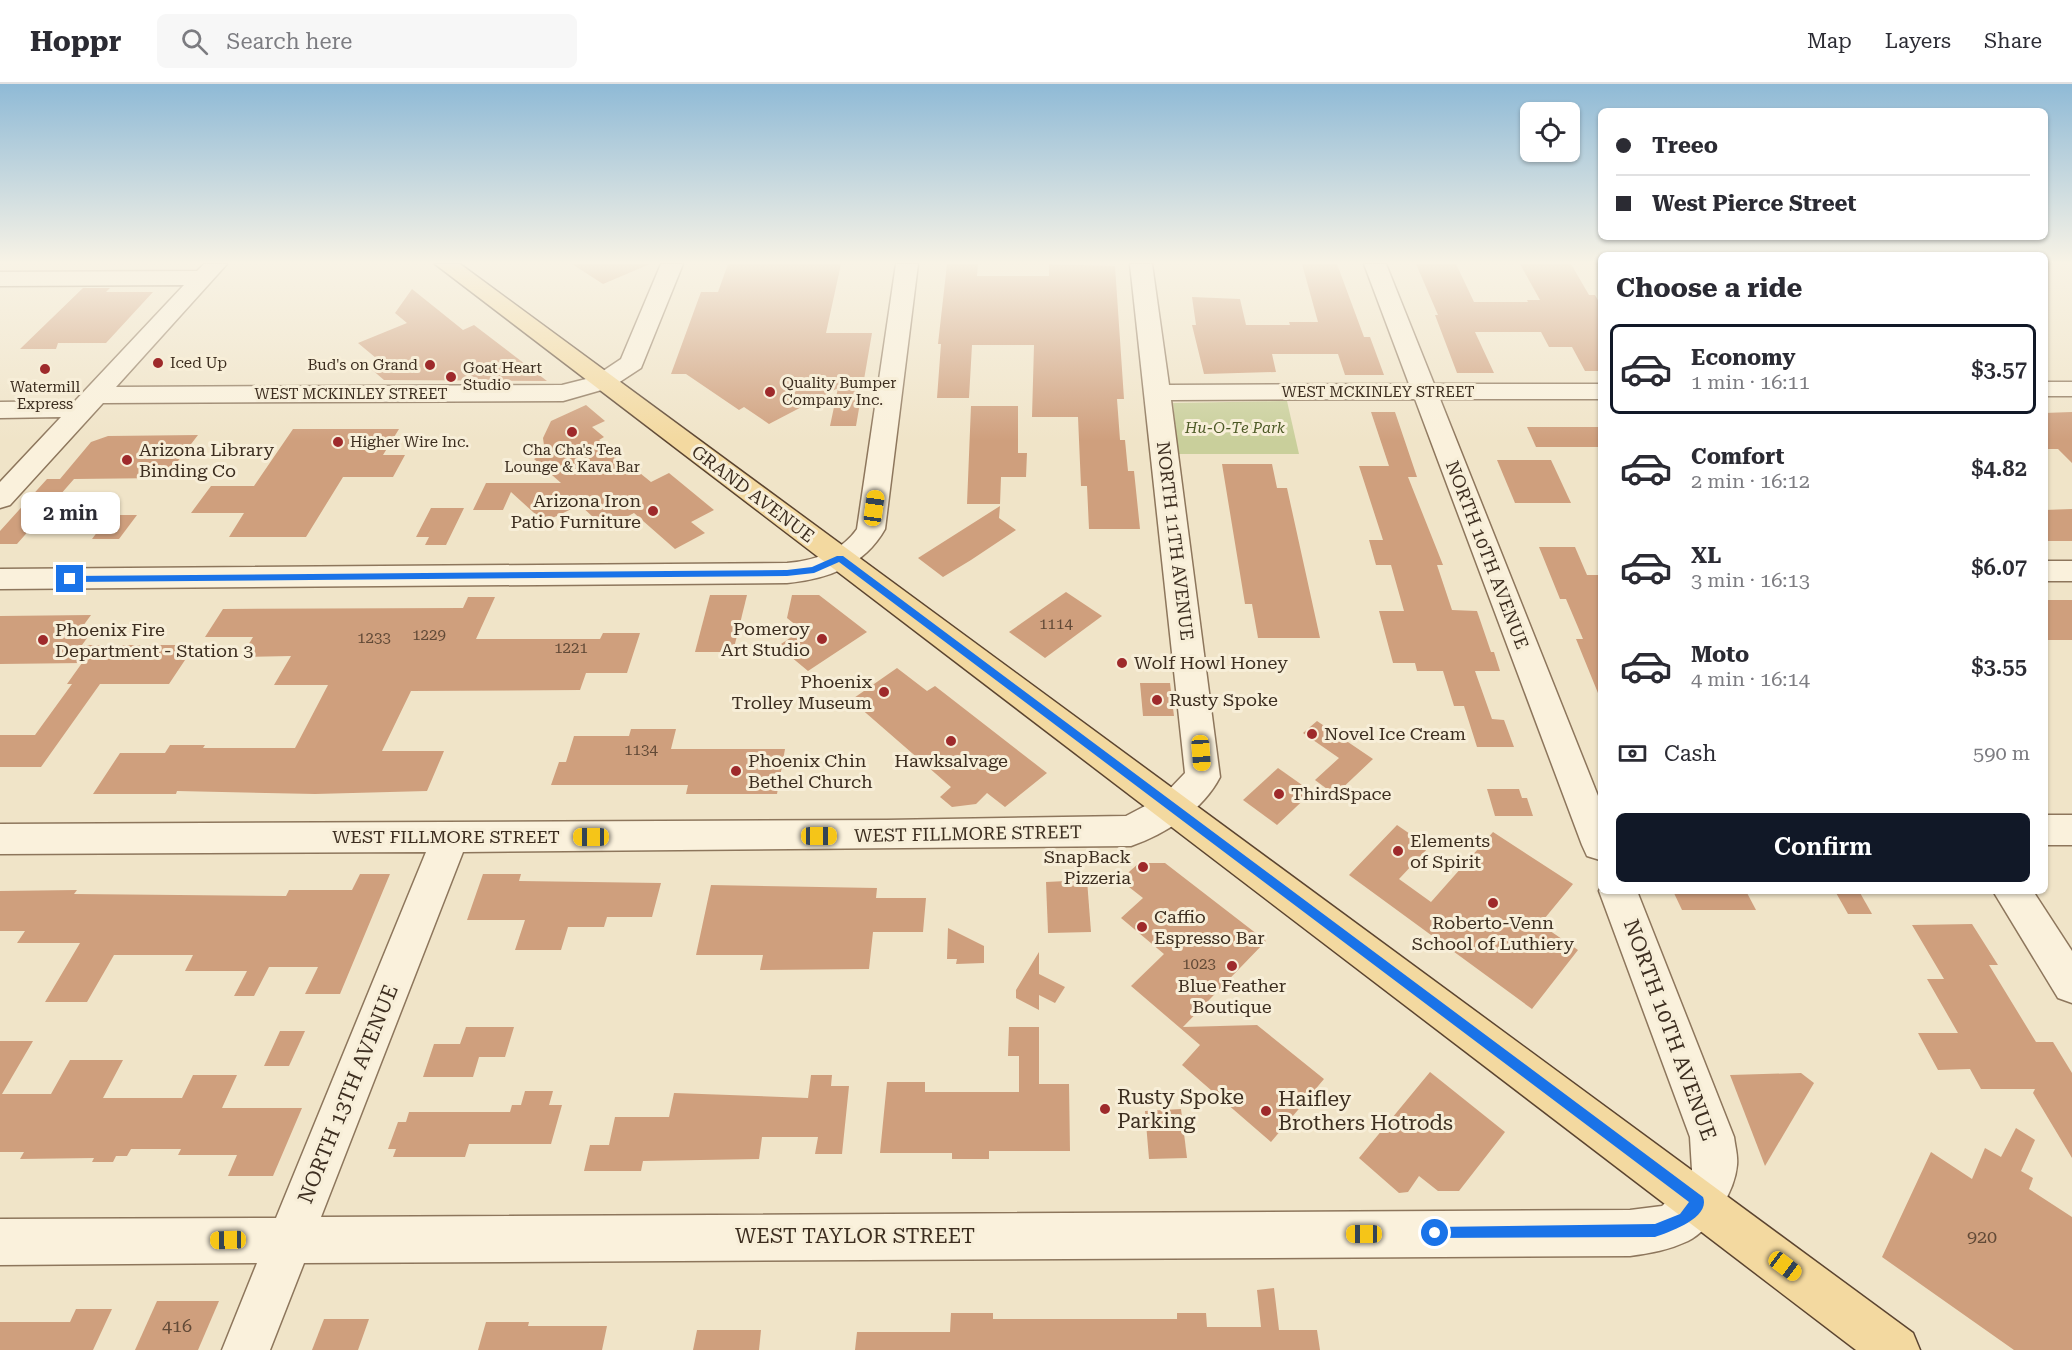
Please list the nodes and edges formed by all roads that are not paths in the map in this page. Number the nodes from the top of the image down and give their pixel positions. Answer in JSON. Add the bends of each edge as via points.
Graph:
{"nodes":[{"id":1,"x":162,"y":323,"type":"edge"},
{"id":2,"x":525,"y":323,"type":"edge"},
{"id":3,"x":649,"y":323,"type":"edge"},
{"id":4,"x":899,"y":323,"type":"edge"},
{"id":5,"x":1148,"y":323,"type":"edge"},
{"id":6,"x":1398,"y":323,"type":"edge"},
{"id":7,"x":603,"y":382,"type":"junction"},
{"id":8,"x":2048,"y":389,"type":"edge"},
{"id":9,"x":2072,"y":389,"type":"edge"},
{"id":10,"x":1598,"y":391,"type":"edge"},
{"id":11,"x":1424,"y":392,"type":"junction"},
{"id":12,"x":1156,"y":393,"type":"junction"},
{"id":13,"x":90,"y":402,"type":"junction"},
{"id":14,"x":0,"y":410,"type":"edge"},
{"id":15,"x":0,"y":499,"type":"edge"},
{"id":16,"x":840,"y":558,"type":"junction"},
{"id":17,"x":2048,"y":571,"type":"edge"},
{"id":18,"x":2072,"y":571,"type":"edge"},
{"id":19,"x":0,"y":579,"type":"edge"},
{"id":20,"x":1174,"y":807,"type":"junction"},
{"id":21,"x":2048,"y":830,"type":"edge"},
{"id":22,"x":2072,"y":830,"type":"edge"},
{"id":23,"x":1598,"y":833,"type":"edge"},
{"id":24,"x":450,"y":837,"type":"junction"},
{"id":25,"x":0,"y":839,"type":"edge"},
{"id":26,"x":1619,"y":894,"type":"edge"},
{"id":27,"x":2014,"y":894,"type":"edge"},
{"id":28,"x":2072,"y":985,"type":"edge"},
{"id":29,"x":1698,"y":1201,"type":"junction"},
{"id":30,"x":290,"y":1239,"type":"junction"},
{"id":31,"x":0,"y":1242,"type":"edge"},
{"id":32,"x":246,"y":1350,"type":"edge"},
{"id":33,"x":1896,"y":1350,"type":"edge"}],
"edges":[{"from":1,"to":13,"type":"street"},
{"from":2,"to":7,"type":"main road","name":"GRAND AVENUE"},
{"from":3,"to":7,"type":"street","via":[[633,363]]},
{"from":4,"to":16,"type":"street","via":[[871,529],[866,539]]},
{"from":5,"to":12,"type":"street","name":"NORTH 11TH AVENUE"},
{"from":6,"to":11,"type":"street","name":"NORTH 10TH AVENUE"},
{"from":7,"to":13,"type":"street","name":"WEST MCKINLEY STREET","via":[[563,393]]},
{"from":7,"to":16,"type":"main road","name":"GRAND AVENUE"},
{"from":8,"to":9,"type":"street"},
{"from":10,"to":11,"type":"street","name":"WEST MCKINLEY STREET"},
{"from":11,"to":12,"type":"street","name":"WEST MCKINLEY STREET"},
{"from":11,"to":23,"type":"street","name":"NORTH 10TH AVENUE"},
{"from":12,"to":20,"type":"street","name":"NORTH 11TH AVENUE","via":[[1203,777]]},
{"from":13,"to":14,"type":"street","name":"WEST MCKINLEY STREET"},
{"from":13,"to":15,"type":"street"},
{"from":16,"to":19,"type":"street","via":[[814,570],[787,573]]},
{"from":16,"to":20,"type":"main road","name":"GRAND AVENUE"},
{"from":17,"to":18,"type":"street"},
{"from":20,"to":24,"type":"street","name":"WEST FILLMORE STREET","via":[[1131,831]]},
{"from":20,"to":29,"type":"main road","name":"GRAND AVENUE"},
{"from":21,"to":22,"type":"street"},
{"from":24,"to":25,"type":"street","name":"WEST FILLMORE STREET"},
{"from":24,"to":30,"type":"street","name":"NORTH 13TH AVENUE"},
{"from":26,"to":29,"type":"street","name":"NORTH 10TH AVENUE","via":[[1712,1137],[1715,1168]]},
{"from":27,"to":28,"type":"street"},
{"from":29,"to":30,"type":"street","name":"WEST TAYLOR STREET","via":[[1684,1219],[1672,1225],[1630,1233]]},
{"from":29,"to":33,"type":"main road","name":"GRAND AVENUE"},
{"from":30,"to":31,"type":"street","name":"WEST TAYLOR STREET"},
{"from":30,"to":32,"type":"street","name":"NORTH 13TH AVENUE"}]}
